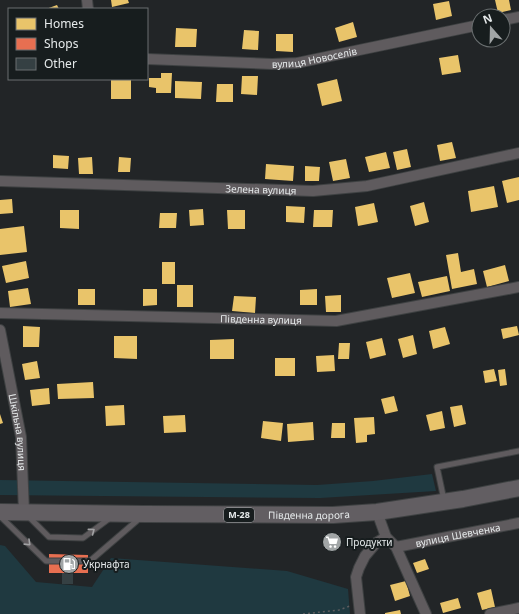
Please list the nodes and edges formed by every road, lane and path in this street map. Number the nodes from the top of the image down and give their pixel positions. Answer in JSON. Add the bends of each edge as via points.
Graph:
{"nodes":[{"id":1,"x":471,"y":27,"type":"edge"},
{"id":2,"x":148,"y":59,"type":"edge"},
{"id":3,"x":519,"y":153,"type":"edge"},
{"id":4,"x":0,"y":181,"type":"edge"},
{"id":5,"x":519,"y":287,"type":"edge"},
{"id":6,"x":0,"y":313,"type":"edge"},
{"id":7,"x":0,"y":330,"type":"edge"},
{"id":8,"x":519,"y":451,"type":"edge"},
{"id":9,"x":519,"y":488,"type":"edge"},
{"id":10,"x":444,"y":502,"type":"junction"},
{"id":11,"x":0,"y":512,"type":"edge"},
{"id":12,"x":24,"y":512,"type":"junction"},
{"id":13,"x":377,"y":512,"type":"junction"},
{"id":14,"x":115,"y":514,"type":"junction"},
{"id":15,"x":144,"y":514,"type":"junction"},
{"id":16,"x":0,"y":516,"type":"edge"},
{"id":17,"x":519,"y":523,"type":"edge"},
{"id":18,"x":386,"y":537,"type":"junction"},
{"id":19,"x":396,"y":547,"type":"junction"},
{"id":20,"x":359,"y":602,"type":"junction"},
{"id":21,"x":519,"y":608,"type":"edge"},
{"id":22,"x":303,"y":614,"type":"edge"},
{"id":23,"x":360,"y":614,"type":"edge"},
{"id":24,"x":426,"y":614,"type":"edge"},
{"id":25,"x":490,"y":614,"type":"edge"}],
"edges":[{"from":1,"to":2,"type":"street","name":"вулиця Новоселів","via":[[297,63]]},
{"from":3,"to":4,"type":"street","name":"Зелена вулиця","via":[[367,186],[313,191]]},
{"from":5,"to":6,"type":"street","name":"Південна вулиця","via":[[336,321]]},
{"from":7,"to":12,"type":"street","name":"Шкільна вулиця","via":[[21,437]]},
{"from":8,"to":10,"type":"lane","via":[[437,467]]},
{"from":9,"to":10,"type":"highway","name":"Південна дорога","number":"М-28"},
{"from":10,"to":13,"type":"highway","name":"Південна дорога","number":"М-28"},
{"from":11,"to":12,"type":"highway","name":"Південна дорога","number":"М-28"},
{"from":12,"to":14,"type":"highway","name":"Південна дорога","number":"М-28"},
{"from":12,"to":14,"type":"lane","one_way":true,"via":[[49,537],[83,538]]},
{"from":13,"to":15,"type":"highway","name":"Південна дорога","number":"М-28","via":[[333,515]]},
{"from":13,"to":18,"type":"street"},
{"from":14,"to":15,"type":"highway","name":"Південна дорога","number":"М-28"},
{"from":16,"to":15,"type":"lane","one_way":true,"via":[[46,560],[90,561]]},
{"from":17,"to":19,"type":"street","name":"вулиця Шевченка"},
{"from":18,"to":19,"type":"street"},
{"from":18,"to":20,"type":"street","via":[[376,543],[359,568],[356,577]]},
{"from":19,"to":24,"type":"street"},
{"from":20,"to":22,"type":"path","via":[[339,610]]},
{"from":20,"to":23,"type":"street"},
{"from":21,"to":25,"type":"street"}]}
